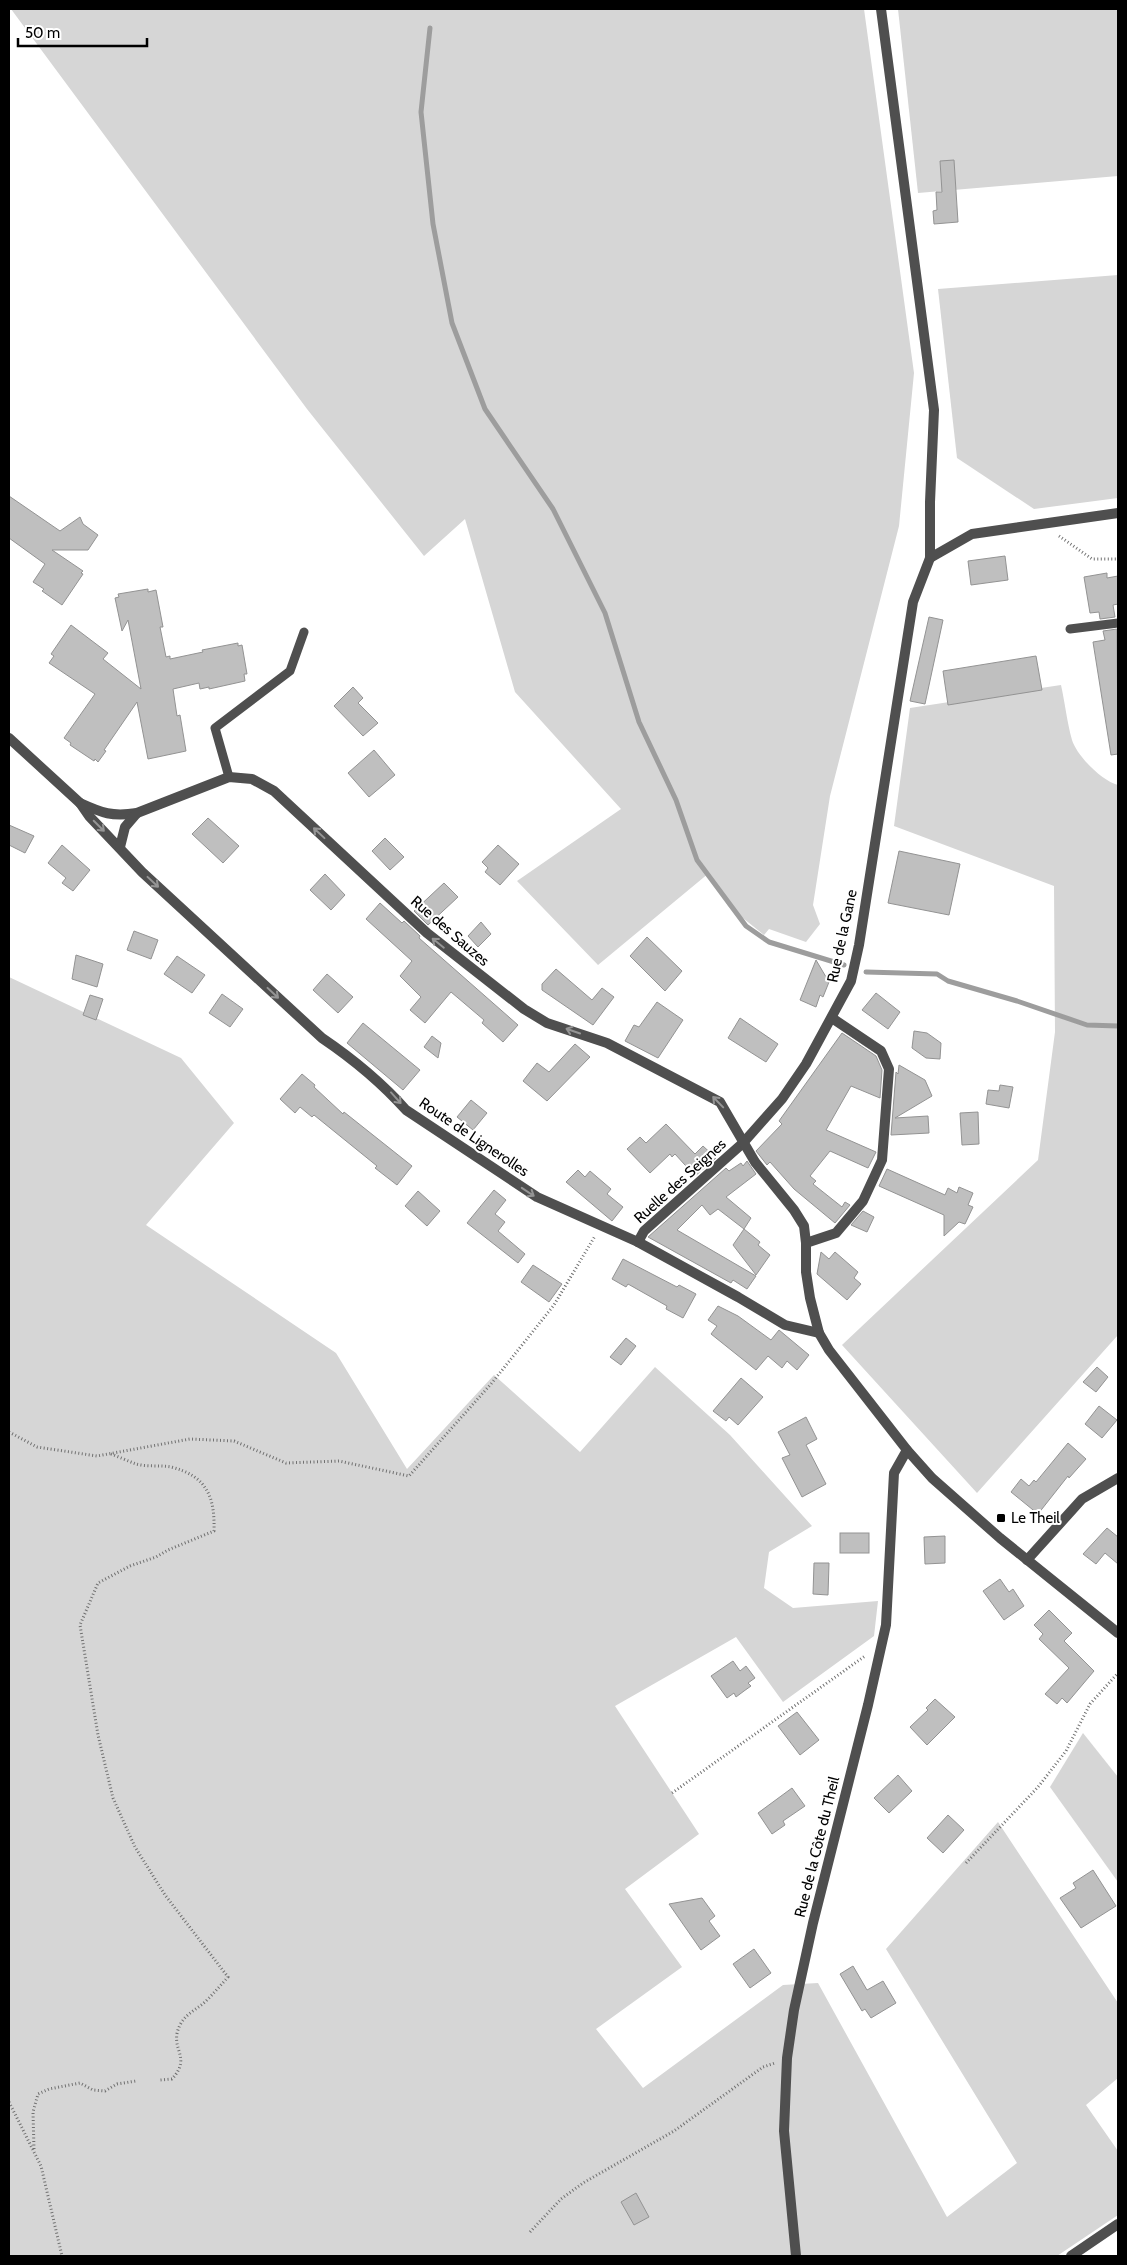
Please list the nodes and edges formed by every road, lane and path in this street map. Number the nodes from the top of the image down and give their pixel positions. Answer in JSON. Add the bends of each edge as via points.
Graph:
{"nodes":[{"id":1,"x":881,"y":9,"type":"edge"},
{"id":2,"x":1118,"y":513,"type":"edge"},
{"id":3,"x":1059,"y":536,"type":"dead end"},
{"id":4,"x":930,"y":558,"type":"junction"},
{"id":5,"x":1118,"y":559,"type":"edge"},
{"id":6,"x":1118,"y":622,"type":"edge"},
{"id":7,"x":1070,"y":629,"type":"dead end"},
{"id":8,"x":304,"y":632,"type":"dead end"},
{"id":9,"x":9,"y":738,"type":"edge"},
{"id":10,"x":229,"y":776,"type":"junction"},
{"id":11,"x":80,"y":802,"type":"junction"},
{"id":12,"x":137,"y":813,"type":"junction"},
{"id":13,"x":120,"y":847,"type":"junction"},
{"id":14,"x":832,"y":1018,"type":"junction"},
{"id":15,"x":743,"y":1144,"type":"junction"},
{"id":16,"x":600,"y":1226,"type":"junction"},
{"id":17,"x":638,"y":1242,"type":"junction"},
{"id":18,"x":806,"y":1243,"type":"junction"},
{"id":19,"x":819,"y":1333,"type":"junction"},
{"id":20,"x":9,"y":1432,"type":"edge"},
{"id":21,"x":907,"y":1450,"type":"junction"},
{"id":22,"x":111,"y":1454,"type":"junction"},
{"id":23,"x":1118,"y":1478,"type":"edge"},
{"id":24,"x":1027,"y":1560,"type":"junction"},
{"id":25,"x":1118,"y":1633,"type":"edge"},
{"id":26,"x":880,"y":1653,"type":"junction"},
{"id":27,"x":1118,"y":1673,"type":"edge"},
{"id":28,"x":672,"y":1793,"type":"dead end"},
{"id":29,"x":966,"y":1863,"type":"dead end"},
{"id":30,"x":787,"y":2058,"type":"junction"},
{"id":31,"x":160,"y":2080,"type":"dead end"},
{"id":32,"x":136,"y":2081,"type":"dead end"},
{"id":33,"x":9,"y":2102,"type":"edge"},
{"id":34,"x":34,"y":2151,"type":"junction"},
{"id":35,"x":1118,"y":2224,"type":"edge"},
{"id":36,"x":530,"y":2232,"type":"dead end"},
{"id":37,"x":62,"y":2256,"type":"edge"},
{"id":38,"x":796,"y":2256,"type":"edge"},
{"id":39,"x":1071,"y":2256,"type":"edge"}],
"edges":[{"from":1,"to":4,"type":"street","via":[[934,410]]},
{"from":2,"to":4,"type":"street","via":[[972,534]]},
{"from":3,"to":5,"type":"path","via":[[1092,559]]},
{"from":4,"to":14,"type":"street","name":"Rue de la Gane","via":[[913,602],[855,963],[851,981]]},
{"from":6,"to":7,"type":"lane"},
{"from":8,"to":10,"type":"lane","via":[[290,671],[215,728]]},
{"from":9,"to":11,"type":"street"},
{"from":10,"to":12,"type":"street"},
{"from":15,"to":10,"type":"street","name":"Rue des Sauzes","one_way":true,"via":[[720,1102],[712,1096],[607,1043],[547,1023],[524,1009],[426,933],[274,791],[252,779]]},
{"from":11,"to":12,"type":"street","via":[[107,814]]},
{"from":11,"to":13,"type":"street","name":"Route de Lignerolles","one_way":true,"via":[[89,816]]},
{"from":12,"to":13,"type":"street","via":[[125,826]]},
{"from":13,"to":16,"type":"street","name":"Route de Lignerolles","one_way":true,"via":[[142,872],[322,1038],[349,1056],[406,1110],[537,1197]]},
{"from":14,"to":15,"type":"street","name":"Rue de la Gane","via":[[782,1099]]},
{"from":14,"to":18,"type":"street","via":[[880,1051],[889,1069],[882,1160],[863,1201],[836,1233]]},
{"from":15,"to":17,"type":"street","name":"Ruelle des Seignes","via":[[644,1231]]},
{"from":15,"to":18,"type":"street","via":[[799,1218],[804,1226]]},
{"from":16,"to":17,"type":"street","name":"Route de Lignerolles"},
{"from":16,"to":22,"type":"path","via":[[554,1305],[491,1384],[409,1476],[339,1461],[286,1463],[234,1441],[190,1439]]},
{"from":17,"to":19,"type":"street","name":"Route de Lignerolles","via":[[785,1325]]},
{"from":18,"to":19,"type":"street","via":[[806,1272]]},
{"from":19,"to":21,"type":"street"},
{"from":20,"to":22,"type":"path","via":[[37,1447],[97,1456]]},
{"from":21,"to":24,"type":"street","via":[[932,1478]]},
{"from":21,"to":26,"type":"street","name":"Rue de la Côte du Theil","via":[[894,1472],[886,1625]]},
{"from":22,"to":31,"type":"path","via":[[137,1464],[171,1467],[195,1476],[209,1492],[214,1516],[214,1531],[98,1583],[80,1625],[98,1734],[113,1798],[136,1847],[166,1895],[228,1977],[180,2024],[177,2039],[182,2061],[180,2070],[172,2079]]},
{"from":23,"to":24,"type":"street","via":[[1082,1499]]},
{"from":24,"to":25,"type":"street"},
{"from":26,"to":28,"type":"path","via":[[863,1657]]},
{"from":26,"to":30,"type":"street","name":"Rue de la Côte du Theil","via":[[813,1923]]},
{"from":27,"to":29,"type":"path","via":[[1090,1704],[1066,1751],[1038,1787]]},
{"from":30,"to":36,"type":"path","via":[[763,2067],[674,2131],[582,2183],[561,2199]]},
{"from":30,"to":38,"type":"street","name":"Rue de la Côte du Theil","via":[[784,2131]]},
{"from":32,"to":34,"type":"path","via":[[117,2084],[105,2091],[93,2090],[80,2083],[38,2094],[33,2112]]},
{"from":33,"to":34,"type":"path"},
{"from":34,"to":37,"type":"path","via":[[41,2166]]},
{"from":35,"to":39,"type":"street"}]}
